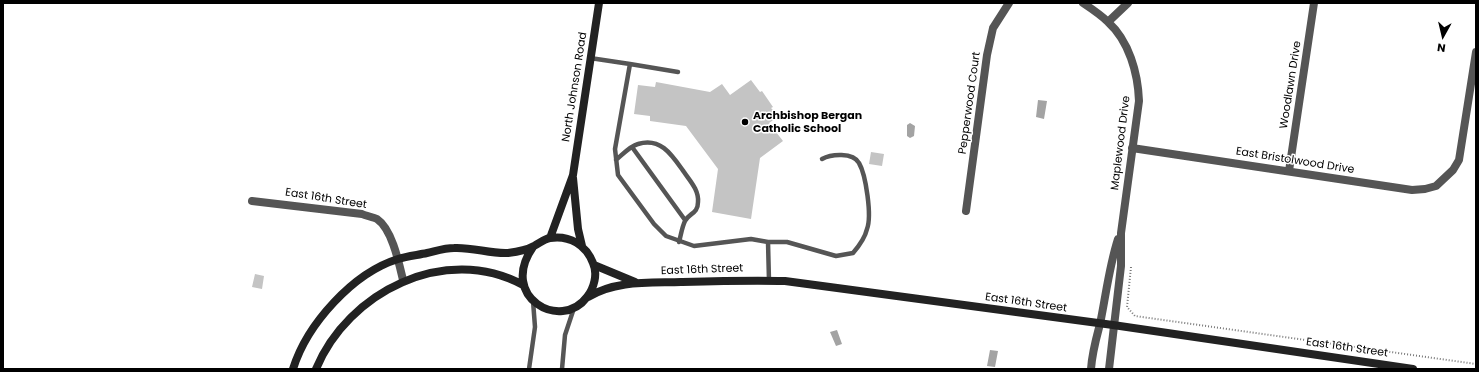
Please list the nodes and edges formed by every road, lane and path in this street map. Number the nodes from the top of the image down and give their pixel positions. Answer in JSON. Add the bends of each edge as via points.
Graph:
{"nodes":[{"id":1,"x":599,"y":3,"type":"edge"},
{"id":2,"x":1009,"y":3,"type":"edge"},
{"id":3,"x":1084,"y":3,"type":"edge"},
{"id":4,"x":1128,"y":3,"type":"edge"},
{"id":5,"x":1314,"y":3,"type":"edge"},
{"id":6,"x":1108,"y":22,"type":"junction"},
{"id":7,"x":1476,"y":52,"type":"edge"},
{"id":8,"x":590,"y":58,"type":"junction"},
{"id":9,"x":630,"y":64,"type":"junction"},
{"id":10,"x":678,"y":72,"type":"dead end"},
{"id":11,"x":632,"y":147,"type":"junction"},
{"id":12,"x":1132,"y":148,"type":"junction"},
{"id":13,"x":822,"y":158,"type":"dead end"},
{"id":14,"x":616,"y":160,"type":"junction"},
{"id":15,"x":1289,"y":171,"type":"junction"},
{"id":16,"x":573,"y":175,"type":"junction"},
{"id":17,"x":252,"y":201,"type":"dead end"},
{"id":18,"x":966,"y":211,"type":"dead end"},
{"id":19,"x":685,"y":220,"type":"junction"},
{"id":20,"x":1121,"y":233,"type":"junction"},
{"id":21,"x":550,"y":238,"type":"junction"},
{"id":22,"x":679,"y":242,"type":"junction"},
{"id":23,"x":768,"y":242,"type":"junction"},
{"id":24,"x":582,"y":246,"type":"junction"},
{"id":25,"x":533,"y":247,"type":"junction"},
{"id":26,"x":397,"y":259,"type":"junction"},
{"id":27,"x":594,"y":265,"type":"junction"},
{"id":28,"x":1131,"y":266,"type":"dead end"},
{"id":29,"x":403,"y":280,"type":"junction"},
{"id":30,"x":769,"y":281,"type":"junction"},
{"id":31,"x":635,"y":282,"type":"junction"},
{"id":32,"x":523,"y":285,"type":"junction"},
{"id":33,"x":588,"y":297,"type":"junction"},
{"id":34,"x":533,"y":301,"type":"junction"},
{"id":35,"x":574,"y":308,"type":"junction"},
{"id":36,"x":1100,"y":324,"type":"junction"},
{"id":37,"x":1113,"y":326,"type":"junction"},
{"id":38,"x":1476,"y":364,"type":"edge"},
{"id":39,"x":293,"y":369,"type":"edge"},
{"id":40,"x":316,"y":369,"type":"edge"},
{"id":41,"x":529,"y":369,"type":"edge"},
{"id":42,"x":562,"y":369,"type":"edge"},
{"id":43,"x":1091,"y":369,"type":"edge"},
{"id":44,"x":1109,"y":369,"type":"edge"},
{"id":45,"x":1412,"y":369,"type":"edge"}],
"edges":[{"from":1,"to":8,"type":"main road","name":"North Johnson Road"},
{"from":2,"to":18,"type":"street","name":"Pepperwood Court","via":[[993,28],[987,55]]},
{"from":3,"to":6,"type":"street","name":"Maplewood Drive"},
{"from":4,"to":6,"type":"street"},
{"from":5,"to":15,"type":"street","name":"Woodlawn Drive"},
{"from":6,"to":12,"type":"street","name":"Maplewood Drive","via":[[1117,32],[1135,71],[1139,101]]},
{"from":7,"to":15,"type":"street","name":"East Bristolwood Drive","via":[[1459,160],[1436,186],[1412,190]]},
{"from":8,"to":9,"type":"lane"},
{"from":8,"to":16,"type":"main road","name":"North Johnson Road"},
{"from":9,"to":10,"type":"lane"},
{"from":9,"to":14,"type":"lane","via":[[618,131]]},
{"from":11,"to":14,"type":"lane"},
{"from":11,"to":19,"type":"lane"},
{"from":11,"to":19,"type":"lane","via":[[651,142],[669,151],[695,187],[699,197],[695,213]]},
{"from":12,"to":15,"type":"street","name":"East Bristolwood Drive"},
{"from":12,"to":20,"type":"street","name":"Maplewood Drive"},
{"from":13,"to":23,"type":"lane","via":[[828,155],[842,155],[856,158],[859,163],[869,216],[868,229],[861,243],[853,253],[836,256],[787,242]]},
{"from":14,"to":22,"type":"lane","via":[[618,175],[654,224],[666,236]]},
{"from":16,"to":21,"type":"main road","name":"North Johnson Road"},
{"from":16,"to":24,"type":"main road","name":"North Johnson Road"},
{"from":17,"to":26,"type":"street","name":"East 16th Street","via":[[362,214],[376,219],[387,231]]},
{"from":19,"to":22,"type":"lane"},
{"from":20,"to":36,"type":"street","name":"Maplewood Drive","via":[[1110,264]]},
{"from":20,"to":37,"type":"street","name":"Maplewood Drive","via":[[1121,266]]},
{"from":21,"to":24,"type":"main road","via":[[567,238]]},
{"from":21,"to":25,"type":"main road"},
{"from":22,"to":23,"type":"lane","via":[[694,246],[751,239]]},
{"from":23,"to":30,"type":"lane"},
{"from":24,"to":27,"type":"main road","via":[[589,253]]},
{"from":25,"to":26,"type":"main road","via":[[508,253],[453,248]]},
{"from":25,"to":32,"type":"main road","via":[[523,265]]},
{"from":26,"to":29,"type":"street","name":"East 16th Street"},
{"from":26,"to":39,"type":"main road","via":[[364,277],[332,304],[305,341]]},
{"from":27,"to":31,"type":"main road","name":"East 16th Street"},
{"from":27,"to":33,"type":"main road","via":[[594,284]]},
{"from":28,"to":38,"type":"path","via":[[1127,306],[1135,316]]},
{"from":29,"to":32,"type":"main road","via":[[448,270],[473,271],[511,278]]},
{"from":29,"to":40,"type":"main road","via":[[372,299],[351,316],[335,334]]},
{"from":30,"to":31,"type":"main road","name":"East 16th Street"},
{"from":30,"to":36,"type":"main road","name":"East 16th Street"},
{"from":31,"to":33,"type":"main road","name":"East 16th Street","via":[[599,290]]},
{"from":32,"to":34,"type":"main road"},
{"from":33,"to":35,"type":"main road"},
{"from":34,"to":35,"type":"main road","via":[[556,311]]},
{"from":34,"to":41,"type":"lane","via":[[535,327]]},
{"from":35,"to":42,"type":"lane","via":[[565,335]]},
{"from":36,"to":37,"type":"main road","name":"East 16th Street"},
{"from":36,"to":43,"type":"street","name":"Maplewood Drive","via":[[1094,342]]},
{"from":37,"to":44,"type":"street","name":"Maplewood Drive"},
{"from":37,"to":45,"type":"main road","name":"East 16th Street"}]}
